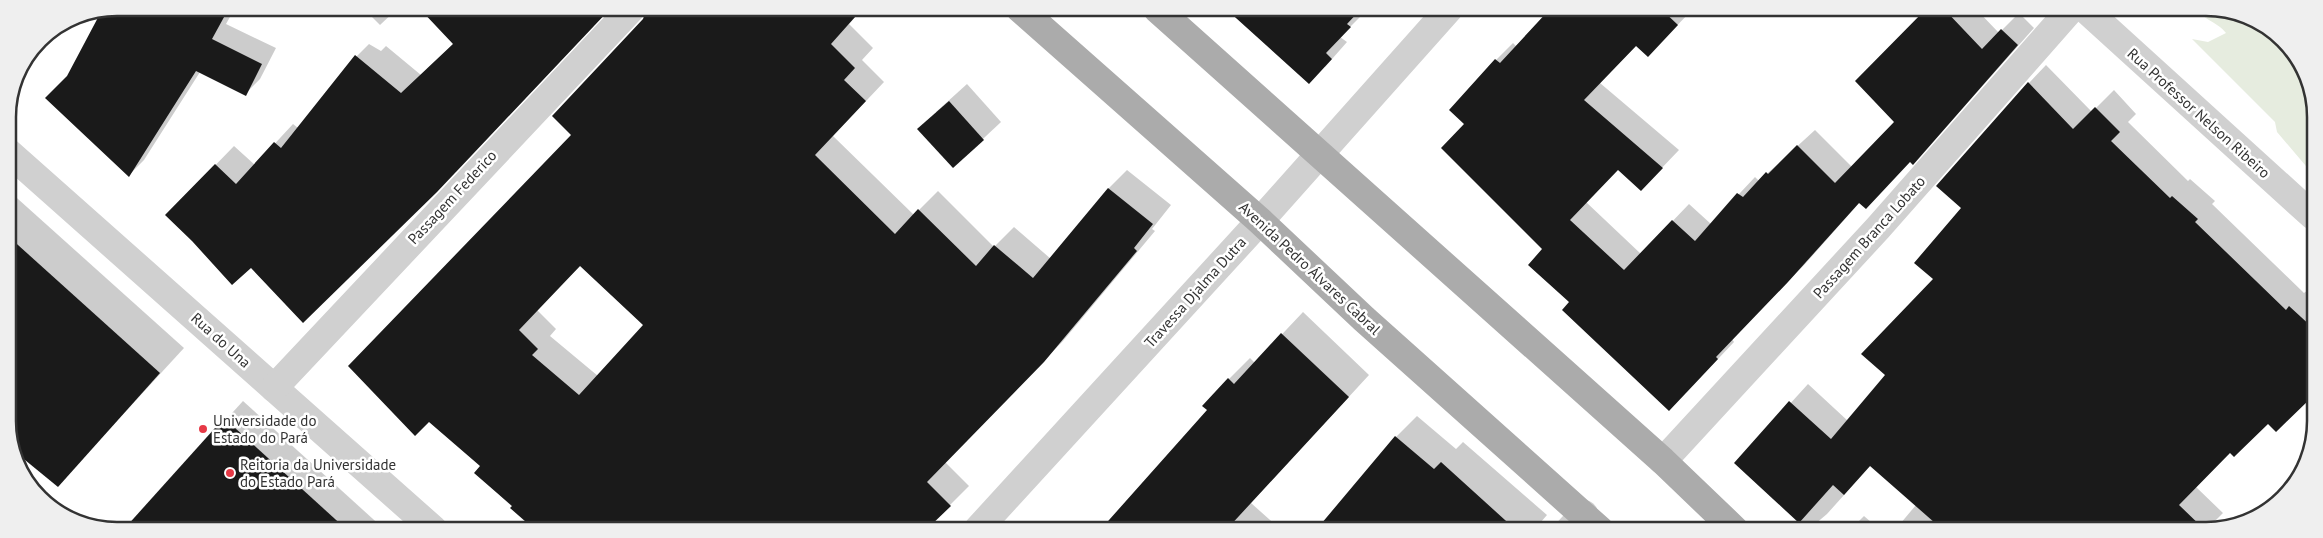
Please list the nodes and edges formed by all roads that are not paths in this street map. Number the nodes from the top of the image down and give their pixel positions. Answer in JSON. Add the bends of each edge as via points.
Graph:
{"nodes":[{"id":1,"x":624,"y":16,"type":"edge"},
{"id":2,"x":1028,"y":16,"type":"edge"},
{"id":3,"x":1166,"y":16,"type":"edge"},
{"id":4,"x":1443,"y":16,"type":"edge"},
{"id":5,"x":2064,"y":16,"type":"edge"},
{"id":6,"x":2093,"y":16,"type":"edge"},
{"id":7,"x":1319,"y":154,"type":"junction"},
{"id":8,"x":16,"y":159,"type":"edge"},
{"id":9,"x":2307,"y":211,"type":"edge"},
{"id":10,"x":1260,"y":221,"type":"junction"},
{"id":11,"x":274,"y":388,"type":"junction"},
{"id":12,"x":1663,"y":461,"type":"junction"},
{"id":13,"x":425,"y":522,"type":"edge"},
{"id":14,"x":984,"y":522,"type":"edge"},
{"id":15,"x":1582,"y":522,"type":"edge"},
{"id":16,"x":1727,"y":522,"type":"edge"}],
"edges":[{"from":1,"to":11,"type":"street","name":"Passagem Federico"},
{"from":2,"to":10,"type":"main road","name":"Avenida Pedro Álvares Cabral"},
{"from":3,"to":7,"type":"main road"},
{"from":4,"to":7,"type":"street","name":"Travessa Djalma Dutra"},
{"from":5,"to":12,"type":"street","name":"Passagem Branca Lobato","via":[[1878,228]]},
{"from":6,"to":9,"type":"street","name":"Rua Professor Nelson Ribeiro"},
{"from":7,"to":10,"type":"street","name":"Travessa Djalma Dutra"},
{"from":7,"to":12,"type":"main road"},
{"from":8,"to":11,"type":"street","name":"Rua do Una"},
{"from":10,"to":14,"type":"street","name":"Travessa Djalma Dutra"},
{"from":10,"to":15,"type":"main road","name":"Avenida Pedro Álvares Cabral"},
{"from":11,"to":13,"type":"street","name":"Rua do Una"},
{"from":12,"to":16,"type":"main road"}]}
